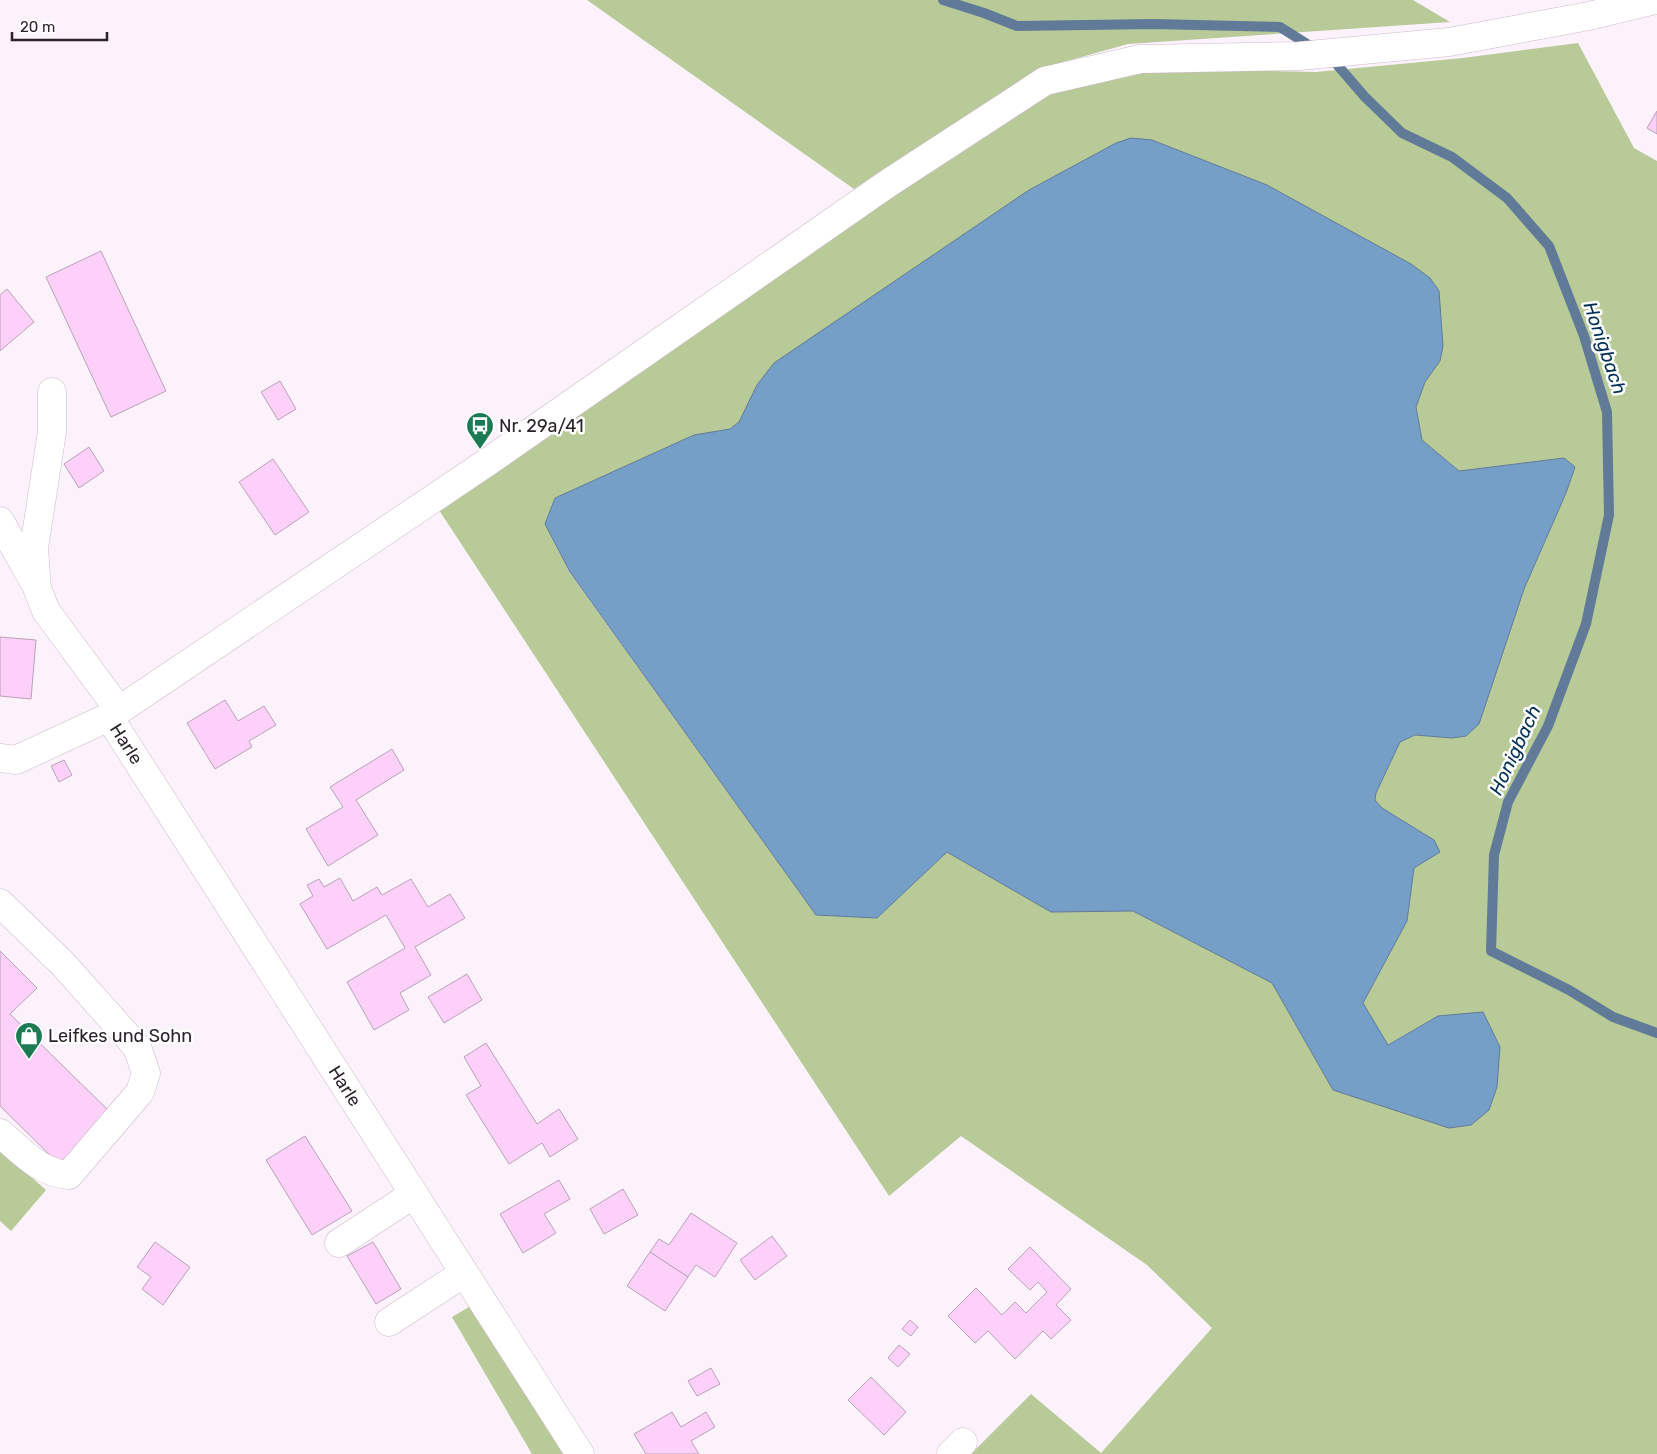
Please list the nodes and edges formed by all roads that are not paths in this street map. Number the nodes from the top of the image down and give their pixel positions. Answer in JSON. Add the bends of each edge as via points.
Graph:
{"nodes":[{"id":1,"x":1655,"y":0,"type":"edge"},
{"id":2,"x":52,"y":392,"type":"dead end"},
{"id":3,"x":0,"y":521,"type":"edge"},
{"id":4,"x":37,"y":588,"type":"junction"},
{"id":5,"x":114,"y":714,"type":"junction"},
{"id":6,"x":0,"y":758,"type":"edge"},
{"id":7,"x":0,"y":903,"type":"edge"},
{"id":8,"x":0,"y":1133,"type":"edge"},
{"id":9,"x":414,"y":1194,"type":"junction"},
{"id":10,"x":339,"y":1243,"type":"dead end"},
{"id":11,"x":464,"y":1273,"type":"junction"},
{"id":12,"x":389,"y":1322,"type":"dead end"},
{"id":13,"x":580,"y":1454,"type":"edge"}],
"edges":[{"from":1,"to":5,"type":"street","via":[[1449,42],[1299,56],[1140,58],[1045,81],[887,184],[481,466]]},
{"from":2,"to":4,"type":"street","via":[[52,432],[34,548]]},
{"from":3,"to":4,"type":"street"},
{"from":4,"to":5,"type":"street","name":"Harle","via":[[46,611]]},
{"from":5,"to":6,"type":"street","via":[[16,760]]},
{"from":5,"to":9,"type":"street","name":"Harle"},
{"from":7,"to":8,"type":"street","via":[[63,964],[136,1048],[146,1073],[140,1092],[69,1175],[56,1174],[34,1163]]},
{"from":9,"to":10,"type":"street"},
{"from":9,"to":11,"type":"street","name":"Harle"},
{"from":11,"to":12,"type":"street"},
{"from":11,"to":13,"type":"street","name":"Harle"}]}
